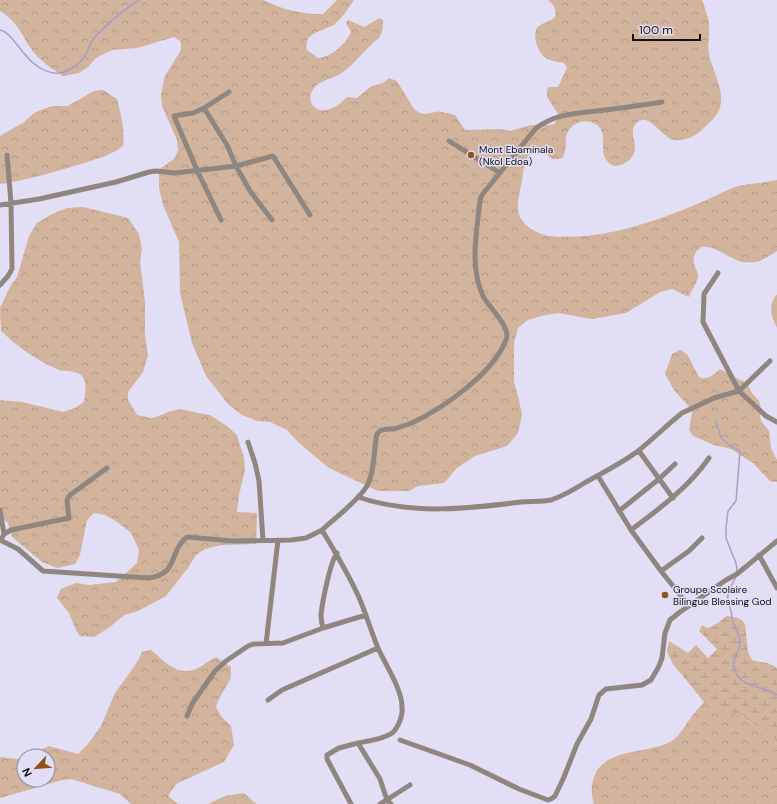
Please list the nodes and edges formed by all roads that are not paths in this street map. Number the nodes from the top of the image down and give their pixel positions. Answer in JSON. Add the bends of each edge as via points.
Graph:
{"nodes":[{"id":1,"x":229,"y":92,"type":"dead end"},
{"id":2,"x":662,"y":102,"type":"dead end"},
{"id":3,"x":204,"y":108,"type":"junction"},
{"id":4,"x":449,"y":141,"type":"dead end"},
{"id":5,"x":7,"y":155,"type":"dead end"},
{"id":6,"x":236,"y":166,"type":"junction"},
{"id":7,"x":197,"y":170,"type":"junction"},
{"id":8,"x":500,"y":173,"type":"junction"},
{"id":9,"x":11,"y":203,"type":"junction"},
{"id":10,"x":0,"y":205,"type":"edge"},
{"id":11,"x":310,"y":214,"type":"dead end"},
{"id":12,"x":221,"y":220,"type":"dead end"},
{"id":13,"x":272,"y":220,"type":"dead end"},
{"id":14,"x":718,"y":273,"type":"dead end"},
{"id":15,"x":0,"y":285,"type":"edge"},
{"id":16,"x":770,"y":361,"type":"dead end"},
{"id":17,"x":739,"y":391,"type":"junction"},
{"id":18,"x":777,"y":422,"type":"edge"},
{"id":19,"x":248,"y":442,"type":"dead end"},
{"id":20,"x":639,"y":451,"type":"junction"},
{"id":21,"x":708,"y":458,"type":"dead end"},
{"id":22,"x":675,"y":464,"type":"dead end"},
{"id":23,"x":107,"y":468,"type":"dead end"},
{"id":24,"x":598,"y":476,"type":"junction"},
{"id":25,"x":659,"y":479,"type":"junction"},
{"id":26,"x":358,"y":497,"type":"junction"},
{"id":27,"x":673,"y":498,"type":"junction"},
{"id":28,"x":0,"y":510,"type":"edge"},
{"id":29,"x":620,"y":511,"type":"junction"},
{"id":30,"x":322,"y":530,"type":"junction"},
{"id":31,"x":632,"y":530,"type":"junction"},
{"id":32,"x":4,"y":534,"type":"junction"},
{"id":33,"x":702,"y":538,"type":"dead end"},
{"id":34,"x":0,"y":540,"type":"edge"},
{"id":35,"x":263,"y":540,"type":"junction"},
{"id":36,"x":278,"y":540,"type":"junction"},
{"id":37,"x":777,"y":541,"type":"edge"},
{"id":38,"x":337,"y":553,"type":"junction"},
{"id":39,"x":759,"y":555,"type":"junction"},
{"id":40,"x":661,"y":571,"type":"junction"},
{"id":41,"x":777,"y":588,"type":"edge"},
{"id":42,"x":689,"y":606,"type":"junction"},
{"id":43,"x":366,"y":615,"type":"junction"},
{"id":44,"x":323,"y":628,"type":"junction"},
{"id":45,"x":266,"y":644,"type":"junction"},
{"id":46,"x":378,"y":648,"type":"junction"},
{"id":47,"x":268,"y":700,"type":"dead end"},
{"id":48,"x":187,"y":716,"type":"dead end"},
{"id":49,"x":400,"y":740,"type":"dead end"},
{"id":50,"x":358,"y":743,"type":"junction"},
{"id":51,"x":410,"y":785,"type":"dead end"},
{"id":52,"x":387,"y":800,"type":"junction"},
{"id":53,"x":351,"y":804,"type":"edge"},
{"id":54,"x":380,"y":804,"type":"edge"},
{"id":55,"x":391,"y":804,"type":"edge"}],
"edges":[{"from":1,"to":3,"type":"street"},
{"from":2,"to":8,"type":"street","via":[[573,113],[545,122],[536,128]]},
{"from":3,"to":6,"type":"street","via":[[227,145]]},
{"from":3,"to":7,"type":"street","via":[[174,116]]},
{"from":4,"to":8,"type":"street"},
{"from":5,"to":9,"type":"street"},
{"from":6,"to":7,"type":"street"},
{"from":6,"to":11,"type":"street","via":[[273,156]]},
{"from":6,"to":13,"type":"street","via":[[250,191]]},
{"from":7,"to":9,"type":"street","via":[[175,173],[148,172],[77,191]]},
{"from":7,"to":12,"type":"street"},
{"from":8,"to":26,"type":"street","via":[[480,200],[475,266],[483,296],[507,332],[507,339],[482,374],[462,392],[405,426],[380,431],[377,434],[368,484]]},
{"from":9,"to":10,"type":"street"},
{"from":9,"to":15,"type":"street","via":[[12,269]]},
{"from":14,"to":17,"type":"street","via":[[704,294],[703,322]]},
{"from":16,"to":17,"type":"street"},
{"from":17,"to":18,"type":"street","via":[[766,416]]},
{"from":17,"to":20,"type":"street","via":[[714,398],[682,413]]},
{"from":19,"to":35,"type":"street","via":[[259,481]]},
{"from":20,"to":24,"type":"street"},
{"from":20,"to":25,"type":"street"},
{"from":21,"to":27,"type":"street","via":[[704,466]]},
{"from":22,"to":25,"type":"street"},
{"from":23,"to":32,"type":"street","via":[[70,495],[67,500],[69,518],[11,530]]},
{"from":24,"to":26,"type":"street","via":[[550,500],[464,509],[424,509],[372,502]]},
{"from":24,"to":29,"type":"street"},
{"from":25,"to":27,"type":"street"},
{"from":25,"to":29,"type":"street"},
{"from":26,"to":30,"type":"street"},
{"from":27,"to":31,"type":"street"},
{"from":28,"to":32,"type":"street"},
{"from":29,"to":31,"type":"street"},
{"from":30,"to":36,"type":"street","via":[[306,538]]},
{"from":30,"to":38,"type":"street"},
{"from":31,"to":40,"type":"street"},
{"from":32,"to":34,"type":"street"},
{"from":33,"to":40,"type":"street"},
{"from":34,"to":35,"type":"street","via":[[18,549],[47,572],[148,578],[162,574],[168,569],[179,545],[187,537],[233,541]]},
{"from":35,"to":36,"type":"street"},
{"from":36,"to":45,"type":"street"},
{"from":37,"to":39,"type":"street"},
{"from":38,"to":43,"type":"street"},
{"from":38,"to":44,"type":"street","via":[[332,561],[322,603]]},
{"from":39,"to":41,"type":"street"},
{"from":39,"to":42,"type":"street","via":[[737,574]]},
{"from":40,"to":42,"type":"street"},
{"from":42,"to":49,"type":"street","via":[[670,620],[665,633],[660,666],[651,680],[642,685],[606,689],[599,695],[591,719],[576,744],[564,777],[552,799],[548,800],[519,789],[470,765]]},
{"from":43,"to":44,"type":"street"},
{"from":43,"to":46,"type":"street"},
{"from":44,"to":45,"type":"street","via":[[283,643]]},
{"from":45,"to":48,"type":"street","via":[[248,646],[226,661],[208,681]]},
{"from":46,"to":47,"type":"street","via":[[282,690]]},
{"from":46,"to":50,"type":"street","via":[[400,697],[400,718],[394,732],[387,737]]},
{"from":50,"to":52,"type":"street","via":[[380,779]]},
{"from":50,"to":53,"type":"street","via":[[339,748],[327,755]]},
{"from":51,"to":52,"type":"street"},
{"from":52,"to":54,"type":"street"},
{"from":52,"to":55,"type":"street"}]}
